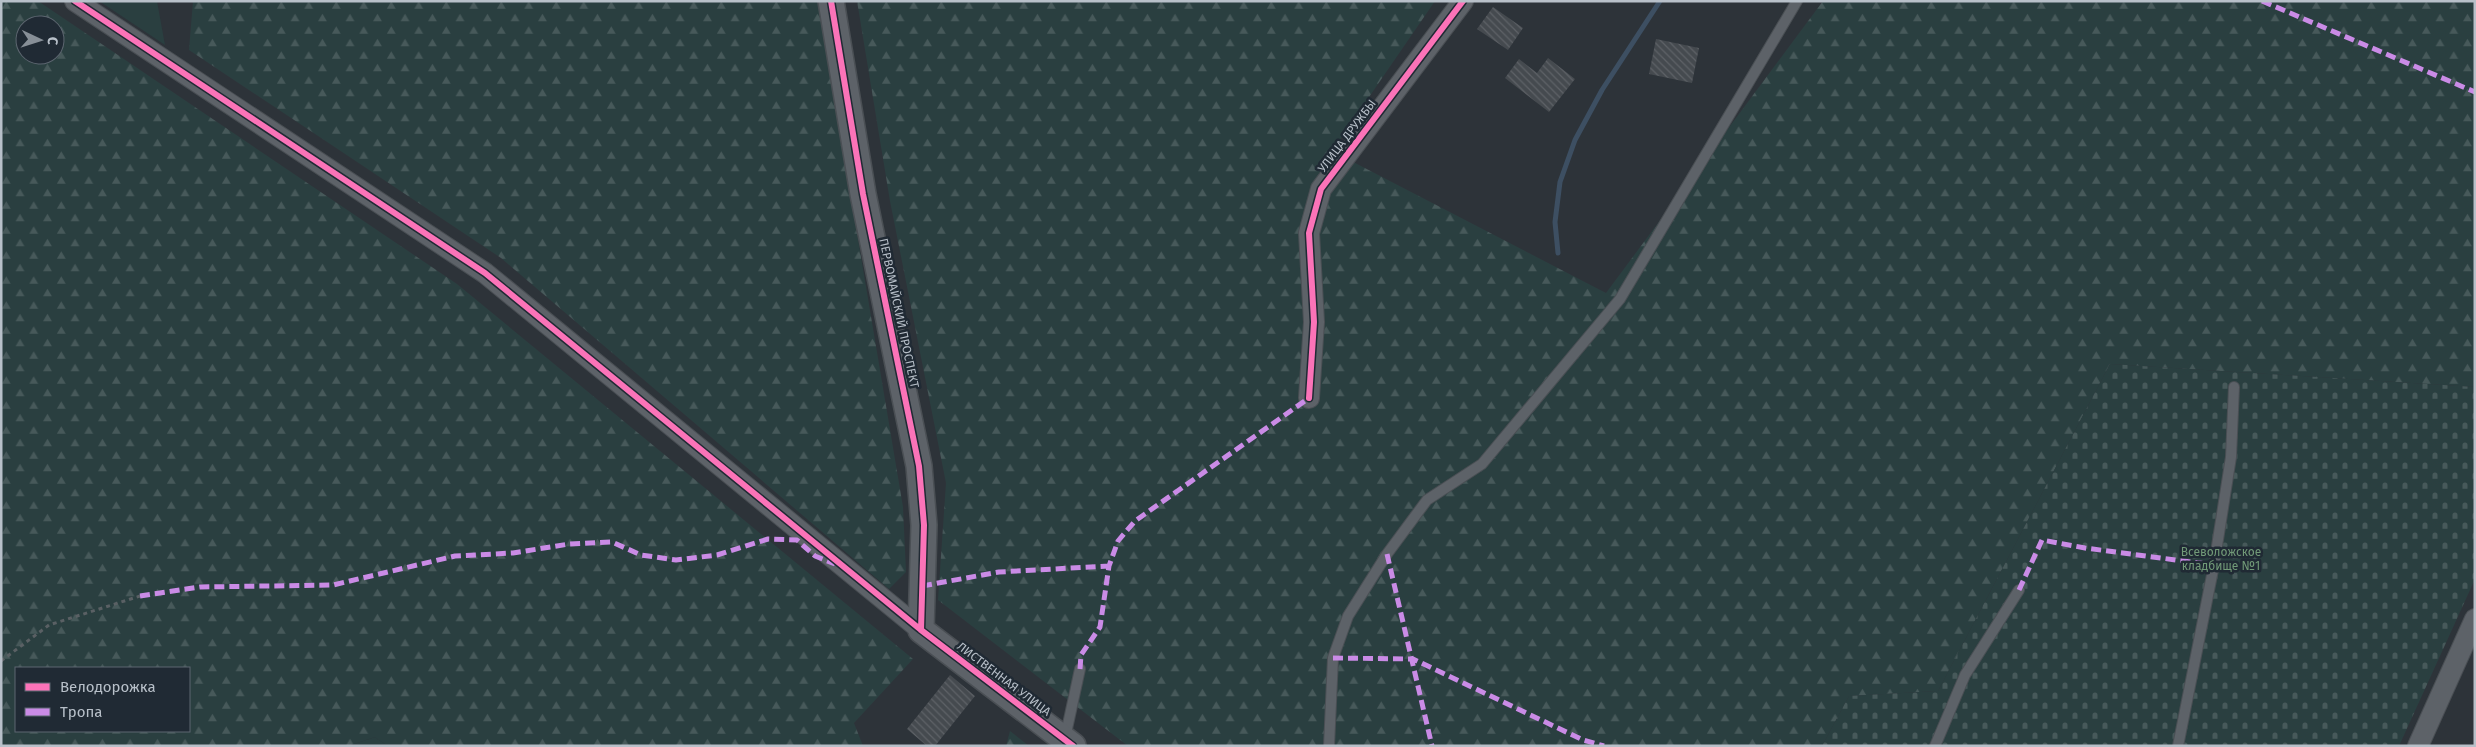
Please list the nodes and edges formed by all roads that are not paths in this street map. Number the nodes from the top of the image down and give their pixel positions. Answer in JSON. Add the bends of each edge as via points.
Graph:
{"nodes":[{"id":1,"x":75,"y":1,"type":"edge"},
{"id":2,"x":831,"y":1,"type":"edge"},
{"id":3,"x":1463,"y":1,"type":"edge"},
{"id":4,"x":1797,"y":1,"type":"edge"},
{"id":5,"x":2234,"y":386,"type":"dead end"},
{"id":6,"x":1309,"y":398,"type":"dead end"},
{"id":7,"x":2019,"y":590,"type":"dead end"},
{"id":8,"x":2475,"y":619,"type":"edge"},
{"id":9,"x":921,"y":630,"type":"junction"},
{"id":10,"x":1080,"y":669,"type":"dead end"},
{"id":11,"x":1067,"y":744,"type":"edge"},
{"id":12,"x":1328,"y":746,"type":"edge"},
{"id":13,"x":1935,"y":746,"type":"edge"},
{"id":14,"x":2178,"y":746,"type":"edge"},
{"id":15,"x":2418,"y":746,"type":"edge"}],
"edges":[{"from":1,"to":9,"type":"street","via":[[485,273]]},
{"from":2,"to":9,"type":"street","name":"ПЕРВОМАЙСКИЙ ПРОСПЕКТ","via":[[863,194],[918,466],[924,525]]},
{"from":3,"to":6,"type":"street","name":"УЛИЦА ДРУЖБЫ","via":[[1321,189],[1310,233],[1314,322]]},
{"from":4,"to":12,"type":"lane","via":[[1620,299],[1482,464],[1427,500],[1387,554],[1348,616],[1333,658]]},
{"from":5,"to":14,"type":"lane","via":[[2231,457],[2214,565]]},
{"from":7,"to":13,"type":"lane","via":[[1965,675]]},
{"from":8,"to":15,"type":"street"},
{"from":9,"to":11,"type":"street","name":"ЛИСТВЕННАЯ УЛИЦА"},
{"from":10,"to":11,"type":"lane"}]}
